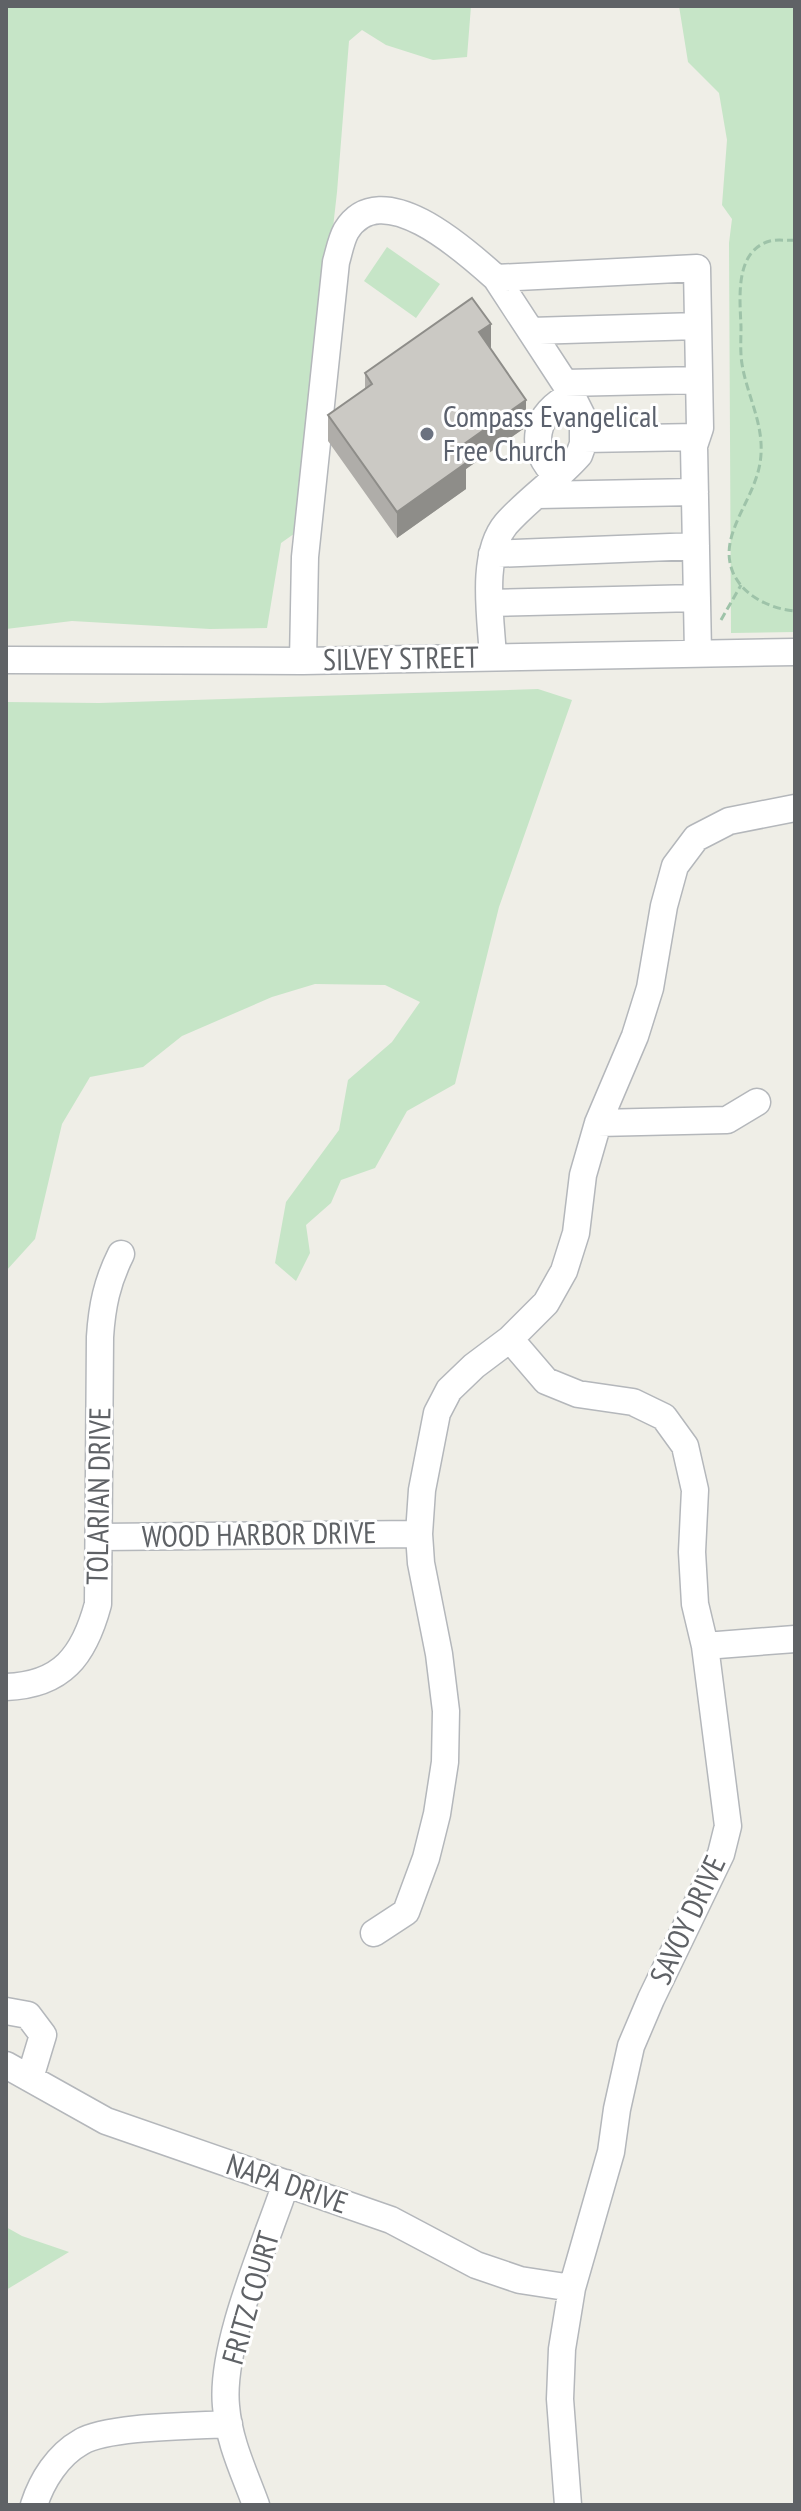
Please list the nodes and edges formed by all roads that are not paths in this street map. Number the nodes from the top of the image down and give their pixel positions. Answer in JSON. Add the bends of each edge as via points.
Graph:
{"nodes":[{"id":1,"x":496,"y":278,"type":"junction"},
{"id":2,"x":698,"y":326,"type":"junction"},
{"id":3,"x":531,"y":331,"type":"junction"},
{"id":4,"x":699,"y":380,"type":"junction"},
{"id":5,"x":568,"y":389,"type":"junction"},
{"id":6,"x":697,"y":437,"type":"junction"},
{"id":7,"x":584,"y":439,"type":"junction"},
{"id":8,"x":558,"y":477,"type":"junction"},
{"id":9,"x":695,"y":492,"type":"junction"},
{"id":10,"x":537,"y":495,"type":"junction"},
{"id":11,"x":696,"y":546,"type":"junction"},
{"id":12,"x":492,"y":554,"type":"junction"},
{"id":13,"x":697,"y":598,"type":"junction"},
{"id":14,"x":490,"y":603,"type":"junction"},
{"id":15,"x":795,"y":652,"type":"edge"},
{"id":16,"x":698,"y":653,"type":"junction"},
{"id":17,"x":493,"y":657,"type":"junction"},
{"id":18,"x":6,"y":660,"type":"edge"},
{"id":19,"x":303,"y":661,"type":"junction"},
{"id":20,"x":795,"y":808,"type":"edge"},
{"id":21,"x":757,"y":1102,"type":"dead end"},
{"id":22,"x":598,"y":1123,"type":"junction"},
{"id":23,"x":121,"y":1254,"type":"dead end"},
{"id":24,"x":510,"y":1339,"type":"junction"},
{"id":25,"x":419,"y":1534,"type":"junction"},
{"id":26,"x":99,"y":1537,"type":"junction"},
{"id":27,"x":795,"y":1639,"type":"edge"},
{"id":28,"x":705,"y":1646,"type":"junction"},
{"id":29,"x":6,"y":1687,"type":"edge"},
{"id":30,"x":374,"y":1933,"type":"dead end"},
{"id":31,"x":6,"y":2011,"type":"edge"},
{"id":32,"x":6,"y":2065,"type":"edge"},
{"id":33,"x":30,"y":2078,"type":"junction"},
{"id":34,"x":286,"y":2183,"type":"junction"},
{"id":35,"x":572,"y":2288,"type":"junction"},
{"id":36,"x":229,"y":2424,"type":"junction"},
{"id":37,"x":34,"y":2505,"type":"edge"},
{"id":38,"x":256,"y":2505,"type":"edge"},
{"id":39,"x":568,"y":2505,"type":"edge"}],
"edges":[{"from":1,"to":2,"type":"street","via":[[697,268]]},
{"from":1,"to":3,"type":"street"},
{"from":1,"to":19,"type":"street","via":[[461,247],[407,215],[369,214],[347,230],[336,262],[305,557]]},
{"from":2,"to":3,"type":"street"},
{"from":2,"to":4,"type":"street"},
{"from":3,"to":5,"type":"street"},
{"from":4,"to":5,"type":"street"},
{"from":4,"to":6,"type":"street"},
{"from":5,"to":7,"type":"street","via":[[583,418]]},
{"from":5,"to":8,"type":"street","via":[[544,417],[538,438],[542,461]]},
{"from":6,"to":7,"type":"street"},
{"from":6,"to":9,"type":"street"},
{"from":7,"to":8,"type":"street","via":[[579,455]]},
{"from":8,"to":10,"type":"street"},
{"from":9,"to":10,"type":"street"},
{"from":9,"to":11,"type":"street"},
{"from":10,"to":12,"type":"street","via":[[505,525]]},
{"from":11,"to":12,"type":"street"},
{"from":11,"to":13,"type":"street"},
{"from":12,"to":14,"type":"street"},
{"from":13,"to":14,"type":"street"},
{"from":13,"to":16,"type":"street"},
{"from":14,"to":17,"type":"street"},
{"from":15,"to":16,"type":"street","name":"SILVEY STREET"},
{"from":16,"to":17,"type":"street","name":"SILVEY STREET"},
{"from":17,"to":19,"type":"street","name":"SILVEY STREET"},
{"from":18,"to":19,"type":"street","name":"SILVEY STREET"},
{"from":20,"to":22,"type":"street","via":[[729,821],[696,838],[675,866],[650,988]]},
{"from":21,"to":22,"type":"street","via":[[727,1120]]},
{"from":22,"to":24,"type":"street","via":[[564,1271],[546,1303]]},
{"from":23,"to":26,"type":"street","name":"TOLARIAN DRIVE","via":[[108,1280],[102,1313]]},
{"from":24,"to":25,"type":"street","via":[[449,1390],[437,1413]]},
{"from":24,"to":28,"type":"street","name":"SAVOY DRIVE","via":[[546,1381],[578,1394],[633,1402],[664,1417],[685,1446],[695,1490],[695,1604]]},
{"from":25,"to":26,"type":"street","name":"WOOD HARBOR DRIVE"},
{"from":25,"to":30,"type":"street","via":[[443,1683],[445,1762],[426,1858],[406,1912]]},
{"from":26,"to":29,"type":"street","name":"TOLARIAN DRIVE","via":[[98,1604],[76,1658],[57,1674],[27,1686]]},
{"from":27,"to":28,"type":"street"},
{"from":28,"to":35,"type":"street","name":"SAVOY DRIVE","via":[[728,1826],[721,1854],[631,2046],[611,2152]]},
{"from":31,"to":33,"type":"street","via":[[28,2015],[43,2035]]},
{"from":32,"to":33,"type":"street","name":"NAPA DRIVE"},
{"from":33,"to":34,"type":"street","name":"NAPA DRIVE","via":[[106,2121]]},
{"from":34,"to":35,"type":"street","name":"NAPA DRIVE","via":[[391,2220],[476,2265],[520,2280]]},
{"from":34,"to":36,"type":"street","name":"FRITZ COURT","via":[[232,2345]]},
{"from":35,"to":39,"type":"street","name":"SAVOY DRIVE","via":[[560,2399]]},
{"from":36,"to":37,"type":"street","via":[[104,2433],[81,2442],[56,2463]]},
{"from":36,"to":38,"type":"street","name":"FRITZ COURT"}]}
